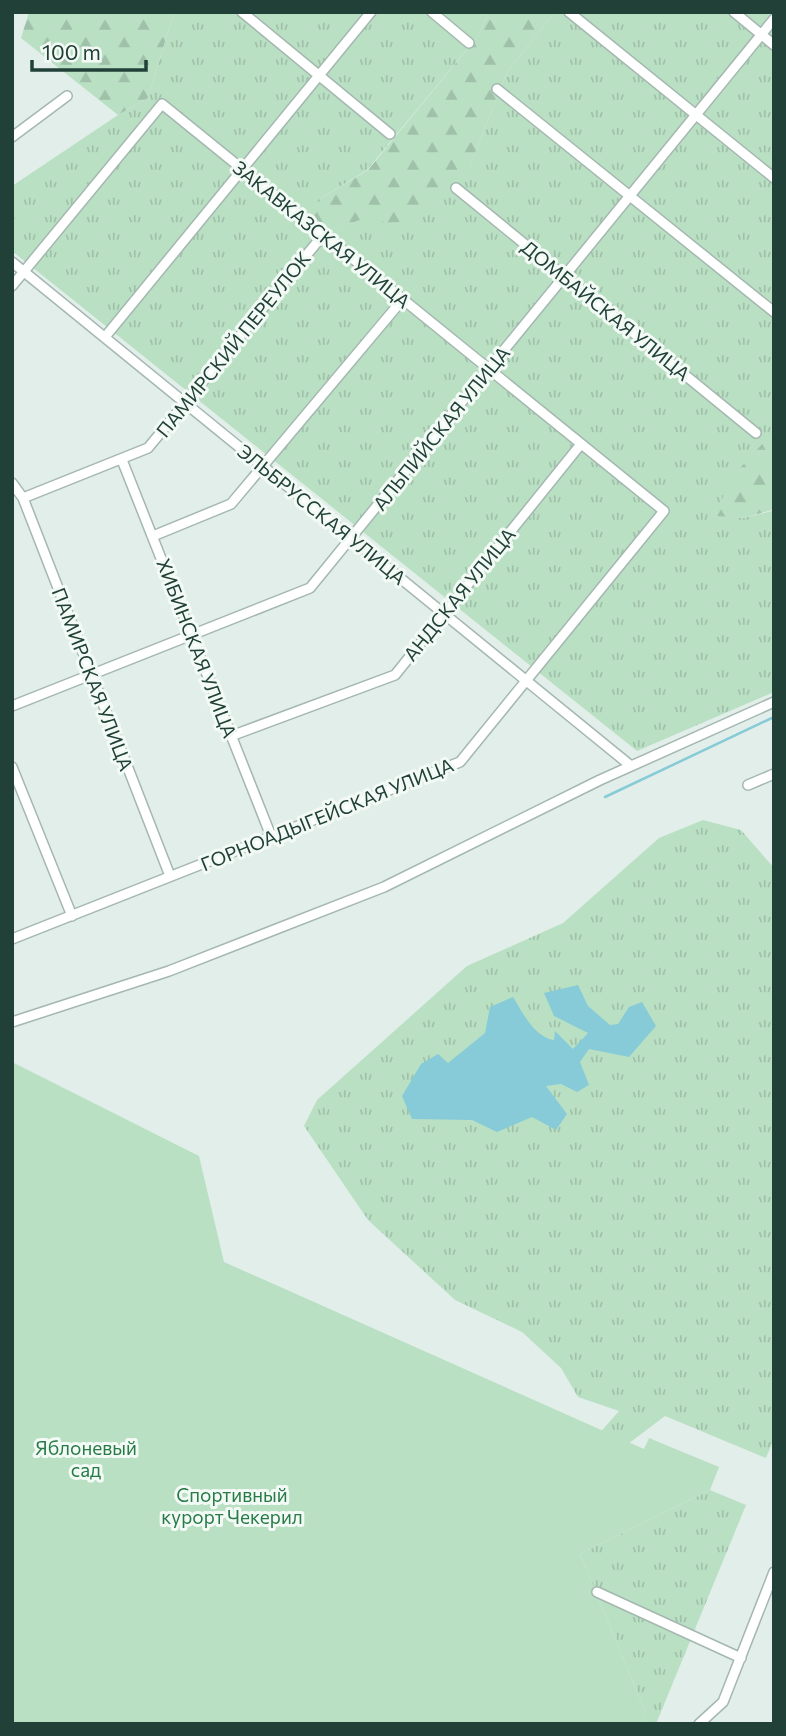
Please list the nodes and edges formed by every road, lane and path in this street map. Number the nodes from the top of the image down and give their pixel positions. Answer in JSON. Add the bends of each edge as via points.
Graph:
{"nodes":[{"id":1,"x":242,"y":12,"type":"edge"},
{"id":2,"x":371,"y":12,"type":"edge"},
{"id":3,"x":432,"y":12,"type":"edge"},
{"id":4,"x":569,"y":12,"type":"edge"},
{"id":5,"x":734,"y":12,"type":"edge"},
{"id":6,"x":774,"y":19,"type":"edge"},
{"id":7,"x":761,"y":34,"type":"junction"},
{"id":8,"x":469,"y":43,"type":"dead end"},
{"id":9,"x":774,"y":45,"type":"edge"},
{"id":10,"x":319,"y":76,"type":"junction"},
{"id":11,"x":497,"y":89,"type":"dead end"},
{"id":12,"x":67,"y":96,"type":"dead end"},
{"id":13,"x":696,"y":115,"type":"junction"},
{"id":14,"x":390,"y":134,"type":"dead end"},
{"id":15,"x":12,"y":137,"type":"edge"},
{"id":16,"x":242,"y":169,"type":"junction"},
{"id":17,"x":774,"y":178,"type":"edge"},
{"id":18,"x":456,"y":188,"type":"dead end"},
{"id":19,"x":630,"y":196,"type":"junction"},
{"id":20,"x":323,"y":234,"type":"junction"},
{"id":21,"x":12,"y":262,"type":"edge"},
{"id":22,"x":24,"y":271,"type":"junction"},
{"id":23,"x":565,"y":276,"type":"junction"},
{"id":24,"x":12,"y":286,"type":"edge"},
{"id":25,"x":403,"y":299,"type":"junction"},
{"id":26,"x":774,"y":312,"type":"edge"},
{"id":27,"x":105,"y":337,"type":"junction"},
{"id":28,"x":489,"y":369,"type":"junction"},
{"id":29,"x":185,"y":402,"type":"junction"},
{"id":30,"x":756,"y":433,"type":"dead end"},
{"id":31,"x":581,"y":444,"type":"junction"},
{"id":32,"x":122,"y":460,"type":"junction"},
{"id":33,"x":264,"y":467,"type":"junction"},
{"id":34,"x":12,"y":483,"type":"edge"},
{"id":35,"x":23,"y":498,"type":"junction"},
{"id":36,"x":664,"y":511,"type":"joint"},
{"id":37,"x":153,"y":536,"type":"junction"},
{"id":38,"x":352,"y":538,"type":"junction"},
{"id":39,"x":443,"y":613,"type":"junction"},
{"id":40,"x":192,"y":636,"type":"junction"},
{"id":41,"x":91,"y":675,"type":"junction"},
{"id":42,"x":524,"y":681,"type":"junction"},
{"id":43,"x":774,"y":702,"type":"edge"},
{"id":44,"x":12,"y":706,"type":"edge"},
{"id":45,"x":231,"y":736,"type":"junction"},
{"id":46,"x":631,"y":766,"type":"junction"},
{"id":47,"x":12,"y":767,"type":"edge"},
{"id":48,"x":774,"y":774,"type":"edge"},
{"id":49,"x":748,"y":785,"type":"dead end"},
{"id":50,"x":271,"y":836,"type":"junction"},
{"id":51,"x":170,"y":876,"type":"junction"},
{"id":52,"x":72,"y":916,"type":"junction"},
{"id":53,"x":12,"y":939,"type":"edge"},
{"id":54,"x":12,"y":1022,"type":"edge"},
{"id":55,"x":774,"y":1572,"type":"edge"},
{"id":56,"x":597,"y":1592,"type":"dead end"},
{"id":57,"x":741,"y":1658,"type":"junction"},
{"id":58,"x":699,"y":1724,"type":"edge"}],
"edges":[{"from":1,"to":10,"type":"street"},
{"from":2,"to":10,"type":"street"},
{"from":3,"to":8,"type":"street"},
{"from":4,"to":13,"type":"street"},
{"from":5,"to":7,"type":"street"},
{"from":6,"to":7,"type":"street","name":"АЛЬПИЙСКАЯ УЛИЦА"},
{"from":7,"to":9,"type":"street"},
{"from":7,"to":13,"type":"street","name":"АЛЬПИЙСКАЯ УЛИЦА"},
{"from":10,"to":14,"type":"street"},
{"from":10,"to":16,"type":"street"},
{"from":11,"to":19,"type":"street"},
{"from":12,"to":15,"type":"street"},
{"from":13,"to":17,"type":"street"},
{"from":13,"to":19,"type":"street","name":"АЛЬПИЙСКАЯ УЛИЦА"},
{"from":16,"to":20,"type":"street","name":"ЗАКАВКАЗСКАЯ УЛИЦА"},
{"from":16,"to":22,"type":"street","name":"ЗАКАВКАЗСКАЯ УЛИЦА","via":[[162,104]]},
{"from":16,"to":27,"type":"street"},
{"from":18,"to":23,"type":"street","name":"ДОМБАЙСКАЯ УЛИЦА"},
{"from":19,"to":23,"type":"street","name":"АЛЬПИЙСКАЯ УЛИЦА"},
{"from":19,"to":26,"type":"street"},
{"from":20,"to":25,"type":"street","name":"ЗАКАВКАЗСКАЯ УЛИЦА"},
{"from":20,"to":29,"type":"street","name":"ПАМИРСКИЙ ПЕРЕУЛОК"},
{"from":21,"to":22,"type":"street","name":"ЭЛЬБРУССКАЯ УЛИЦА"},
{"from":22,"to":24,"type":"street","name":"ЗАКАВКАЗСКАЯ УЛИЦА"},
{"from":22,"to":27,"type":"street","name":"ЭЛЬБРУССКАЯ УЛИЦА"},
{"from":23,"to":28,"type":"street","name":"АЛЬПИЙСКАЯ УЛИЦА"},
{"from":23,"to":30,"type":"street","name":"ДОМБАЙСКАЯ УЛИЦА"},
{"from":25,"to":28,"type":"street","name":"ЗАКАВКАЗСКАЯ УЛИЦА"},
{"from":25,"to":33,"type":"street"},
{"from":27,"to":29,"type":"street","name":"ЭЛЬБРУССКАЯ УЛИЦА"},
{"from":28,"to":31,"type":"street","name":"ЗАКАВКАЗСКАЯ УЛИЦА"},
{"from":28,"to":38,"type":"street","name":"АЛЬПИЙСКАЯ УЛИЦА"},
{"from":29,"to":32,"type":"street","name":"ПАМИРСКИЙ ПЕРЕУЛОК","via":[[148,447]]},
{"from":29,"to":33,"type":"street","name":"ЭЛЬБРУССКАЯ УЛИЦА"},
{"from":31,"to":36,"type":"street","name":"ЗАКАВКАЗСКАЯ УЛИЦА"},
{"from":31,"to":39,"type":"street","name":"АНДСКАЯ УЛИЦА"},
{"from":32,"to":35,"type":"street","name":"ПАМИРСКИЙ ПЕРЕУЛОК"},
{"from":32,"to":37,"type":"street","name":"ХИБИНСКАЯ УЛИЦА"},
{"from":33,"to":37,"type":"street","via":[[231,504]]},
{"from":33,"to":38,"type":"street","name":"ЭЛЬБРУССКАЯ УЛИЦА"},
{"from":34,"to":35,"type":"street","name":"ПАМИРСКАЯ УЛИЦА"},
{"from":35,"to":41,"type":"street","name":"ПАМИРСКАЯ УЛИЦА"},
{"from":36,"to":42,"type":"street","name":"ГОРНОАДЫГЕЙСКАЯ УЛИЦА"},
{"from":37,"to":40,"type":"street","name":"ХИБИНСКАЯ УЛИЦА"},
{"from":38,"to":39,"type":"street","name":"ЭЛЬБРУССКАЯ УЛИЦА"},
{"from":38,"to":40,"type":"street","name":"АЛЬПИЙСКАЯ УЛИЦА","via":[[310,588]]},
{"from":39,"to":42,"type":"street","name":"ЭЛЬБРУССКАЯ УЛИЦА"},
{"from":39,"to":45,"type":"street","name":"АНДСКАЯ УЛИЦА","via":[[395,674]]},
{"from":40,"to":41,"type":"street","name":"АЛЬПИЙСКАЯ УЛИЦА"},
{"from":40,"to":45,"type":"street","name":"ХИБИНСКАЯ УЛИЦА"},
{"from":41,"to":44,"type":"street","name":"АЛЬПИЙСКАЯ УЛИЦА"},
{"from":41,"to":51,"type":"street","name":"ПАМИРСКАЯ УЛИЦА"},
{"from":42,"to":46,"type":"street","name":"ЭЛЬБРУССКАЯ УЛИЦА"},
{"from":42,"to":50,"type":"street","name":"ГОРНОАДЫГЕЙСКАЯ УЛИЦА","via":[[460,762]]},
{"from":43,"to":46,"type":"street"},
{"from":45,"to":50,"type":"street","name":"ХИБИНСКАЯ УЛИЦА"},
{"from":46,"to":54,"type":"street","via":[[384,887],[169,971]]},
{"from":47,"to":52,"type":"street"},
{"from":48,"to":49,"type":"street"},
{"from":50,"to":51,"type":"street","name":"ГОРНОАДЫГЕЙСКАЯ УЛИЦА"},
{"from":51,"to":52,"type":"street","name":"ГОРНОАДЫГЕЙСКАЯ УЛИЦА"},
{"from":52,"to":53,"type":"street","name":"ГОРНОАДЫГЕЙСКАЯ УЛИЦА"},
{"from":55,"to":57,"type":"street"},
{"from":56,"to":57,"type":"street"},
{"from":57,"to":58,"type":"street","via":[[723,1702]]}]}
